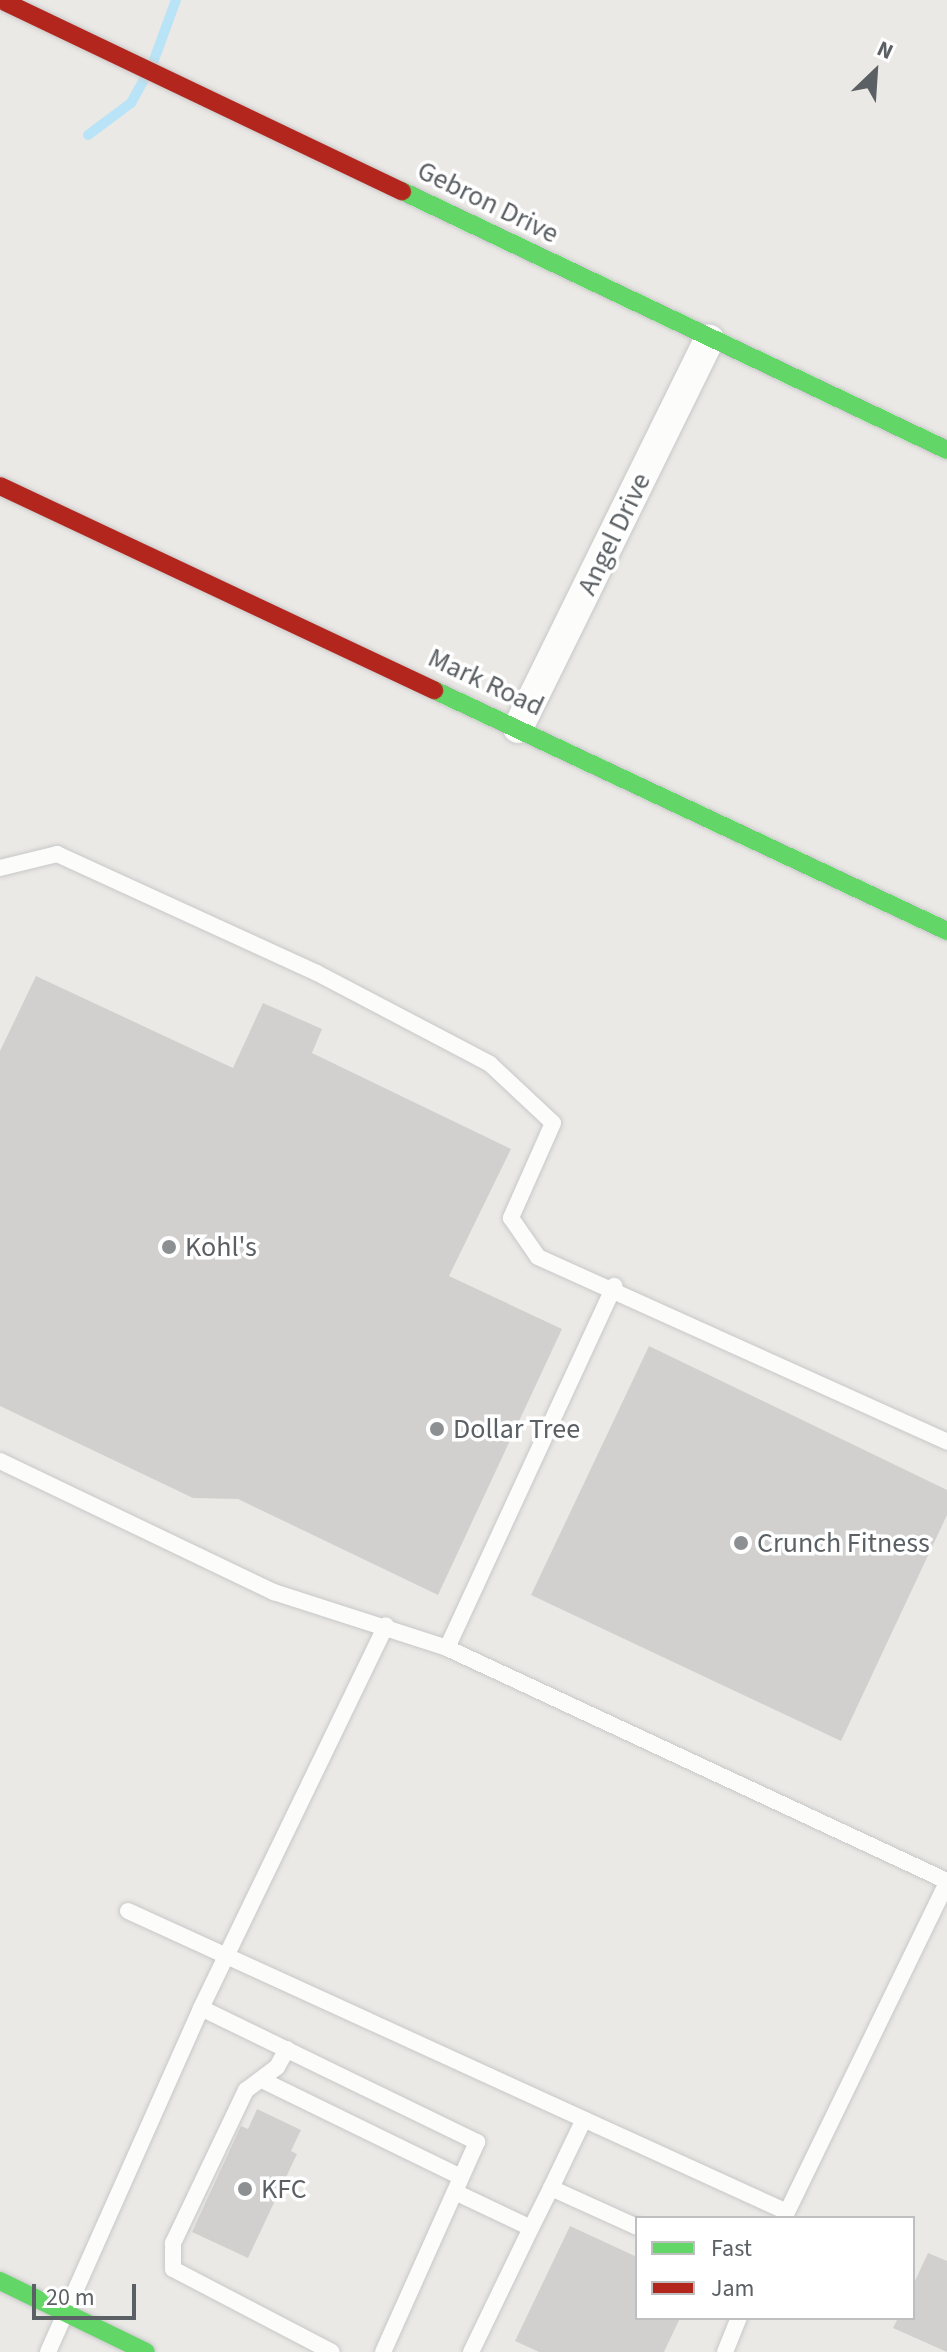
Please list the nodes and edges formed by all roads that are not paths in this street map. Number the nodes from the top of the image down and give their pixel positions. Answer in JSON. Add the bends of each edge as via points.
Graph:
{"nodes":[{"id":1,"x":4,"y":5,"type":"edge"},
{"id":2,"x":709,"y":339,"type":"junction"},
{"id":3,"x":947,"y":450,"type":"edge"},
{"id":4,"x":0,"y":486,"type":"edge"},
{"id":5,"x":518,"y":728,"type":"junction"},
{"id":6,"x":0,"y":868,"type":"edge"},
{"id":7,"x":947,"y":931,"type":"edge"},
{"id":8,"x":614,"y":1286,"type":"junction"},
{"id":9,"x":947,"y":1442,"type":"edge"},
{"id":10,"x":0,"y":1461,"type":"edge"},
{"id":11,"x":386,"y":1625,"type":"junction"},
{"id":12,"x":447,"y":1648,"type":"junction"},
{"id":13,"x":947,"y":1882,"type":"edge"},
{"id":14,"x":128,"y":1911,"type":"dead end"},
{"id":15,"x":228,"y":1955,"type":"junction"},
{"id":16,"x":201,"y":2008,"type":"junction"},
{"id":17,"x":287,"y":2049,"type":"junction"},
{"id":18,"x":262,"y":2080,"type":"junction"},
{"id":19,"x":584,"y":2119,"type":"junction"},
{"id":20,"x":458,"y":2184,"type":"junction"},
{"id":21,"x":551,"y":2188,"type":"junction"},
{"id":22,"x":786,"y":2215,"type":"edge"},
{"id":23,"x":635,"y":2226,"type":"edge"},
{"id":24,"x":531,"y":2228,"type":"junction"},
{"id":25,"x":0,"y":2281,"type":"edge"},
{"id":26,"x":65,"y":2311,"type":"junction"},
{"id":27,"x":738,"y":2320,"type":"edge"},
{"id":28,"x":48,"y":2352,"type":"edge"},
{"id":29,"x":146,"y":2352,"type":"edge"},
{"id":30,"x":332,"y":2352,"type":"edge"},
{"id":31,"x":383,"y":2352,"type":"edge"},
{"id":32,"x":471,"y":2352,"type":"edge"},
{"id":33,"x":725,"y":2352,"type":"edge"}],
"edges":[{"from":1,"to":2,"type":"street","name":"Gebron Drive"},
{"from":2,"to":3,"type":"street","name":"Gebron Drive"},
{"from":2,"to":5,"type":"street","name":"Angel Drive"},
{"from":4,"to":5,"type":"street","name":"Mark Road"},
{"from":5,"to":7,"type":"street","name":"Mark Road"},
{"from":6,"to":8,"type":"lane","via":[[57,854],[317,973],[490,1064],[553,1123],[511,1218],[538,1257]]},
{"from":8,"to":9,"type":"lane"},
{"from":8,"to":12,"type":"lane"},
{"from":10,"to":11,"type":"lane","via":[[274,1592]]},
{"from":11,"to":12,"type":"lane"},
{"from":11,"to":15,"type":"lane"},
{"from":12,"to":13,"type":"lane"},
{"from":13,"to":22,"type":"lane"},
{"from":14,"to":15,"type":"lane"},
{"from":15,"to":16,"type":"lane"},
{"from":15,"to":19,"type":"lane"},
{"from":16,"to":17,"type":"lane"},
{"from":16,"to":26,"type":"lane"},
{"from":17,"to":18,"type":"lane"},
{"from":17,"to":20,"type":"lane","via":[[477,2142]]},
{"from":18,"to":20,"type":"lane"},
{"from":18,"to":30,"type":"lane","via":[[246,2090],[189,2209],[173,2243],[173,2269]]},
{"from":19,"to":21,"type":"lane"},
{"from":19,"to":22,"type":"lane"},
{"from":20,"to":24,"type":"lane"},
{"from":20,"to":31,"type":"lane"},
{"from":21,"to":23,"type":"lane"},
{"from":21,"to":24,"type":"lane"},
{"from":24,"to":32,"type":"lane"},
{"from":25,"to":26,"type":"street"},
{"from":26,"to":28,"type":"lane"},
{"from":26,"to":29,"type":"street"},
{"from":27,"to":33,"type":"lane"}]}
